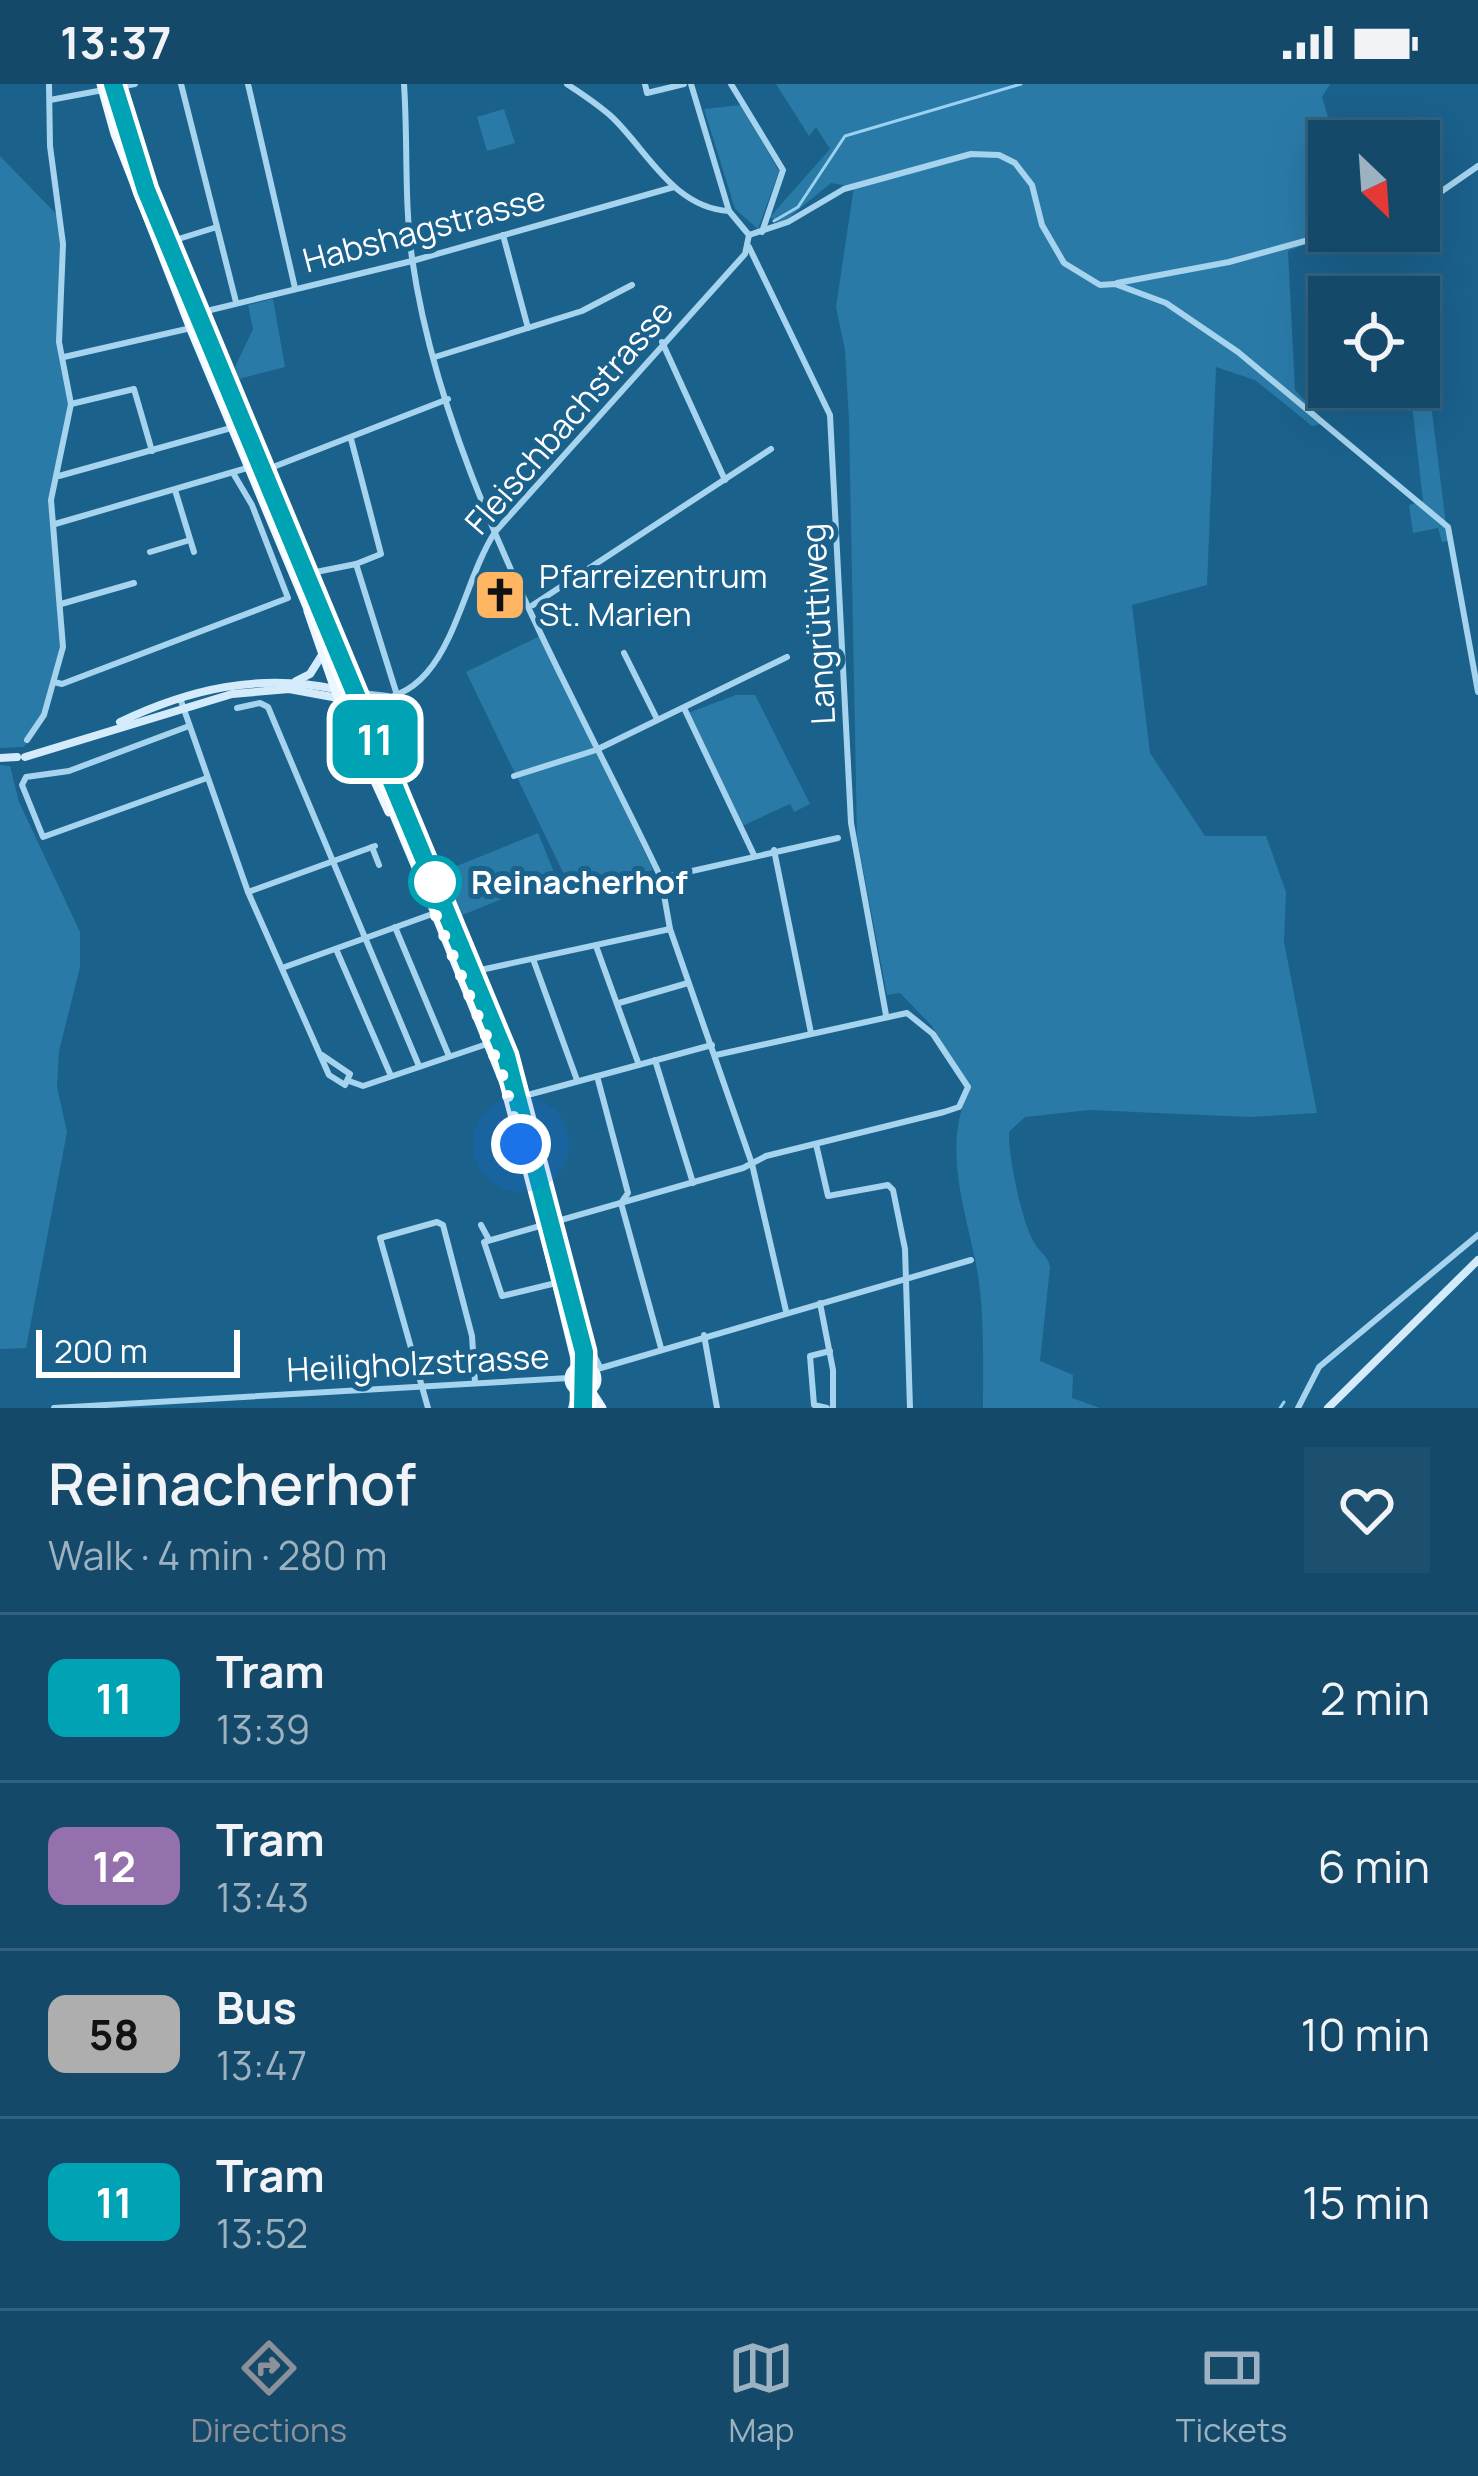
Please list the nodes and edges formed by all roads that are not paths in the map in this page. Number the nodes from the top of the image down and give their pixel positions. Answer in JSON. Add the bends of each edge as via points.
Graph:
{"nodes":[{"id":1,"x":49,"y":84,"type":"edge"},
{"id":2,"x":136,"y":84,"type":"edge"},
{"id":3,"x":182,"y":84,"type":"edge"},
{"id":4,"x":248,"y":84,"type":"edge"},
{"id":5,"x":404,"y":84,"type":"edge"},
{"id":6,"x":567,"y":84,"type":"edge"},
{"id":7,"x":645,"y":84,"type":"edge"},
{"id":8,"x":687,"y":84,"type":"edge"},
{"id":9,"x":731,"y":84,"type":"edge"},
{"id":10,"x":101,"y":87,"type":"edge"},
{"id":11,"x":50,"y":100,"type":"junction"},
{"id":12,"x":1478,"y":166,"type":"edge"},
{"id":13,"x":674,"y":187,"type":"junction"},
{"id":14,"x":1440,"y":192,"type":"edge"},
{"id":15,"x":729,"y":211,"type":"junction"},
{"id":16,"x":217,"y":227,"type":"junction"},
{"id":17,"x":762,"y":232,"type":"junction"},
{"id":18,"x":503,"y":235,"type":"junction"},
{"id":19,"x":749,"y":235,"type":"junction"},
{"id":20,"x":1308,"y":240,"type":"edge"},
{"id":21,"x":172,"y":241,"type":"dead end"},
{"id":22,"x":749,"y":247,"type":"junction"},
{"id":23,"x":412,"y":261,"type":"junction"},
{"id":24,"x":1114,"y":284,"type":"junction"},
{"id":25,"x":632,"y":285,"type":"dead end"},
{"id":26,"x":295,"y":288,"type":"junction"},
{"id":27,"x":236,"y":302,"type":"junction"},
{"id":28,"x":186,"y":316,"type":"junction"},
{"id":29,"x":191,"y":328,"type":"junction"},
{"id":30,"x":528,"y":328,"type":"junction"},
{"id":31,"x":662,"y":342,"type":"junction"},
{"id":32,"x":64,"y":357,"type":"junction"},
{"id":33,"x":435,"y":357,"type":"junction"},
{"id":34,"x":238,"y":398,"type":"dead end"},
{"id":35,"x":448,"y":399,"type":"junction"},
{"id":36,"x":71,"y":404,"type":"junction"},
{"id":37,"x":234,"y":426,"type":"junction"},
{"id":38,"x":351,"y":438,"type":"junction"},
{"id":39,"x":771,"y":449,"type":"dead end"},
{"id":40,"x":152,"y":451,"type":"junction"},
{"id":41,"x":251,"y":467,"type":"junction"},
{"id":42,"x":268,"y":469,"type":"junction"},
{"id":43,"x":232,"y":473,"type":"junction"},
{"id":44,"x":57,"y":476,"type":"junction"},
{"id":45,"x":725,"y":480,"type":"junction"},
{"id":46,"x":176,"y":490,"type":"junction"},
{"id":47,"x":55,"y":524,"type":"junction"},
{"id":48,"x":495,"y":532,"type":"junction"},
{"id":49,"x":190,"y":540,"type":"junction"},
{"id":50,"x":150,"y":552,"type":"dead end"},
{"id":51,"x":194,"y":552,"type":"dead end"},
{"id":52,"x":356,"y":564,"type":"junction"},
{"id":53,"x":134,"y":583,"type":"dead end"},
{"id":54,"x":304,"y":594,"type":"junction"},
{"id":55,"x":61,"y":604,"type":"junction"},
{"id":56,"x":532,"y":606,"type":"junction"},
{"id":57,"x":323,"y":653,"type":"junction"},
{"id":58,"x":624,"y":653,"type":"dead end"},
{"id":59,"x":787,"y":657,"type":"dead end"},
{"id":60,"x":54,"y":682,"type":"junction"},
{"id":61,"x":292,"y":682,"type":"junction"},
{"id":62,"x":1478,"y":692,"type":"edge"},
{"id":63,"x":341,"y":694,"type":"junction"},
{"id":64,"x":398,"y":695,"type":"junction"},
{"id":65,"x":364,"y":702,"type":"junction"},
{"id":66,"x":182,"y":703,"type":"junction"},
{"id":67,"x":237,"y":708,"type":"dead end"},
{"id":68,"x":684,"y":708,"type":"junction"},
{"id":69,"x":355,"y":718,"type":"junction"},
{"id":70,"x":657,"y":719,"type":"junction"},
{"id":71,"x":189,"y":726,"type":"junction"},
{"id":72,"x":27,"y":740,"type":"dead end"},
{"id":73,"x":599,"y":748,"type":"junction"},
{"id":74,"x":0,"y":758,"type":"edge"},
{"id":75,"x":514,"y":776,"type":"dead end"},
{"id":76,"x":207,"y":778,"type":"junction"},
{"id":77,"x":838,"y":838,"type":"dead end"},
{"id":78,"x":774,"y":850,"type":"junction"},
{"id":79,"x":754,"y":855,"type":"junction"},
{"id":80,"x":332,"y":861,"type":"junction"},
{"id":81,"x":379,"y":865,"type":"dead end"},
{"id":82,"x":420,"y":877,"type":"junction"},
{"id":83,"x":661,"y":878,"type":"junction"},
{"id":84,"x":248,"y":892,"type":"junction"},
{"id":85,"x":435,"y":913,"type":"junction"},
{"id":86,"x":395,"y":927,"type":"junction"},
{"id":87,"x":670,"y":929,"type":"junction"},
{"id":88,"x":366,"y":938,"type":"junction"},
{"id":89,"x":596,"y":946,"type":"junction"},
{"id":90,"x":336,"y":949,"type":"junction"},
{"id":91,"x":533,"y":959,"type":"junction"},
{"id":92,"x":283,"y":968,"type":"junction"},
{"id":93,"x":477,"y":970,"type":"junction"},
{"id":94,"x":461,"y":975,"type":"junction"},
{"id":95,"x":688,"y":983,"type":"junction"},
{"id":96,"x":620,"y":1003,"type":"junction"},
{"id":97,"x":886,"y":1016,"type":"junction"},
{"id":98,"x":811,"y":1033,"type":"junction"},
{"id":99,"x":490,"y":1043,"type":"junction"},
{"id":100,"x":712,"y":1045,"type":"junction"},
{"id":101,"x":322,"y":1055,"type":"junction"},
{"id":102,"x":716,"y":1055,"type":"junction"},
{"id":103,"x":449,"y":1056,"type":"junction"},
{"id":104,"x":656,"y":1060,"type":"junction"},
{"id":105,"x":639,"y":1065,"type":"junction"},
{"id":106,"x":419,"y":1066,"type":"junction"},
{"id":107,"x":391,"y":1076,"type":"junction"},
{"id":108,"x":597,"y":1076,"type":"junction"},
{"id":109,"x":349,"y":1081,"type":"junction"},
{"id":110,"x":577,"y":1081,"type":"junction"},
{"id":111,"x":524,"y":1096,"type":"junction"},
{"id":112,"x":816,"y":1144,"type":"junction"},
{"id":113,"x":752,"y":1164,"type":"junction"},
{"id":114,"x":693,"y":1183,"type":"junction"},
{"id":115,"x":621,"y":1203,"type":"junction"},
{"id":116,"x":557,"y":1220,"type":"junction"},
{"id":117,"x":481,"y":1225,"type":"dead end"},
{"id":118,"x":541,"y":1225,"type":"junction"},
{"id":119,"x":1478,"y":1235,"type":"edge"},
{"id":120,"x":488,"y":1238,"type":"junction"},
{"id":121,"x":971,"y":1260,"type":"dead end"},
{"id":122,"x":1478,"y":1260,"type":"edge"},
{"id":123,"x":906,"y":1278,"type":"junction"},
{"id":124,"x":556,"y":1283,"type":"junction"},
{"id":125,"x":820,"y":1303,"type":"junction"},
{"id":126,"x":786,"y":1311,"type":"junction"},
{"id":127,"x":704,"y":1335,"type":"junction"},
{"id":128,"x":662,"y":1348,"type":"junction"},
{"id":129,"x":830,"y":1351,"type":"junction"},
{"id":130,"x":577,"y":1367,"type":"junction"},
{"id":131,"x":597,"y":1368,"type":"junction"},
{"id":132,"x":569,"y":1378,"type":"junction"},
{"id":133,"x":475,"y":1382,"type":"junction"},
{"id":134,"x":422,"y":1385,"type":"junction"},
{"id":135,"x":591,"y":1390,"type":"junction"},
{"id":136,"x":577,"y":1391,"type":"junction"},
{"id":137,"x":311,"y":1393,"type":"junction"},
{"id":138,"x":227,"y":1403,"type":"edge"},
{"id":139,"x":70,"y":1407,"type":"edge"},
{"id":140,"x":53,"y":1408,"type":"edge"},
{"id":141,"x":312,"y":1408,"type":"edge"},
{"id":142,"x":428,"y":1408,"type":"edge"},
{"id":143,"x":572,"y":1408,"type":"edge"},
{"id":144,"x":602,"y":1408,"type":"edge"},
{"id":145,"x":717,"y":1408,"type":"edge"},
{"id":146,"x":830,"y":1408,"type":"edge"},
{"id":147,"x":910,"y":1408,"type":"edge"},
{"id":148,"x":1298,"y":1408,"type":"edge"},
{"id":149,"x":1328,"y":1408,"type":"edge"}],
"edges":[{"from":1,"to":11,"type":"street"},
{"from":2,"to":10,"type":"street"},
{"from":3,"to":16,"type":"street"},
{"from":4,"to":26,"type":"street"},
{"from":5,"to":23,"type":"street"},
{"from":6,"to":13,"type":"street","via":[[615,121]]},
{"from":7,"to":8,"type":"street","via":[[647,93]]},
{"from":8,"to":15,"type":"street"},
{"from":9,"to":17,"type":"street","via":[[782,170]]},
{"from":10,"to":11,"type":"street"},
{"from":10,"to":28,"type":"main road"},
{"from":11,"to":32,"type":"street"},
{"from":12,"to":14,"type":"street"},
{"from":13,"to":15,"type":"street"},
{"from":13,"to":18,"type":"street","name":"Habshagstrasse"},
{"from":15,"to":19,"type":"street"},
{"from":16,"to":21,"type":"street"},
{"from":16,"to":27,"type":"street"},
{"from":17,"to":19,"type":"street"},
{"from":17,"to":24,"type":"street","via":[[844,189],[970,154],[999,154],[1026,173],[1064,262],[1100,285]]},
{"from":18,"to":23,"type":"street","name":"Habshagstrasse"},
{"from":18,"to":30,"type":"street"},
{"from":19,"to":22,"type":"street"},
{"from":20,"to":24,"type":"street"},
{"from":22,"to":31,"type":"street","name":"Fleischbachstrasse"},
{"from":22,"to":97,"type":"street","name":"Langrüttiweg","via":[[830,415],[852,837]]},
{"from":23,"to":26,"type":"street","name":"Habshagstrasse"},
{"from":23,"to":33,"type":"street"},
{"from":24,"to":62,"type":"street","via":[[1166,303],[1238,352],[1448,527]]},
{"from":25,"to":30,"type":"street"},
{"from":26,"to":27,"type":"street","name":"Habshagstrasse"},
{"from":27,"to":28,"type":"street","name":"Habshagstrasse"},
{"from":28,"to":29,"type":"main road"},
{"from":29,"to":32,"type":"street"},
{"from":29,"to":37,"type":"main road"},
{"from":30,"to":33,"type":"street"},
{"from":31,"to":45,"type":"street"},
{"from":31,"to":48,"type":"street","name":"Fleischbachstrasse"},
{"from":32,"to":36,"type":"street"},
{"from":33,"to":35,"type":"street"},
{"from":34,"to":42,"type":"street"},
{"from":35,"to":38,"type":"street"},
{"from":35,"to":48,"type":"street"},
{"from":36,"to":40,"type":"street","via":[[134,389]]},
{"from":36,"to":44,"type":"street"},
{"from":37,"to":40,"type":"street"},
{"from":37,"to":41,"type":"main road"},
{"from":38,"to":42,"type":"street"},
{"from":38,"to":52,"type":"street","via":[[381,554]]},
{"from":39,"to":45,"type":"street"},
{"from":40,"to":44,"type":"street"},
{"from":41,"to":43,"type":"street"},
{"from":41,"to":54,"type":"main road"},
{"from":42,"to":52,"type":"street","via":[[311,573]]},
{"from":43,"to":46,"type":"street"},
{"from":43,"to":60,"type":"street","via":[[288,598]]},
{"from":44,"to":47,"type":"street"},
{"from":45,"to":56,"type":"street"},
{"from":46,"to":47,"type":"street"},
{"from":46,"to":49,"type":"street"},
{"from":47,"to":55,"type":"street"},
{"from":48,"to":56,"type":"street"},
{"from":48,"to":64,"type":"street","name":"Fleischbachstrasse","via":[[440,660]]},
{"from":49,"to":50,"type":"street"},
{"from":49,"to":51,"type":"street"},
{"from":52,"to":64,"type":"street"},
{"from":53,"to":55,"type":"street"},
{"from":54,"to":57,"type":"main road"},
{"from":54,"to":63,"type":"main road"},
{"from":55,"to":60,"type":"street"},
{"from":56,"to":73,"type":"street"},
{"from":57,"to":61,"type":"main road","via":[[310,674]]},
{"from":57,"to":63,"type":"main road"},
{"from":58,"to":70,"type":"street"},
{"from":59,"to":68,"type":"street"},
{"from":60,"to":72,"type":"street"},
{"from":61,"to":63,"type":"main road"},
{"from":61,"to":66,"type":"main road","via":[[242,683]]},
{"from":63,"to":64,"type":"street"},
{"from":63,"to":65,"type":"street"},
{"from":63,"to":66,"type":"main road","via":[[271,689]]},
{"from":63,"to":69,"type":"main road"},
{"from":63,"to":82,"type":"main road"},
{"from":64,"to":65,"type":"street"},
{"from":65,"to":69,"type":"street"},
{"from":66,"to":71,"type":"street"},
{"from":66,"to":74,"type":"main road","via":[[81,742]]},
{"from":67,"to":80,"type":"street","via":[[268,707]]},
{"from":68,"to":70,"type":"street"},
{"from":68,"to":79,"type":"street"},
{"from":69,"to":82,"type":"main road"},
{"from":70,"to":73,"type":"street"},
{"from":71,"to":76,"type":"street"},
{"from":71,"to":76,"type":"street","via":[[69,771],[26,777],[29,808],[43,837]]},
{"from":73,"to":75,"type":"street"},
{"from":73,"to":83,"type":"street"},
{"from":76,"to":84,"type":"street"},
{"from":77,"to":78,"type":"street"},
{"from":78,"to":79,"type":"street"},
{"from":78,"to":98,"type":"street"},
{"from":79,"to":83,"type":"street"},
{"from":80,"to":81,"type":"street","via":[[374,846]]},
{"from":80,"to":84,"type":"street"},
{"from":80,"to":88,"type":"street"},
{"from":82,"to":85,"type":"main road"},
{"from":83,"to":87,"type":"street"},
{"from":84,"to":92,"type":"street"},
{"from":85,"to":86,"type":"street"},
{"from":85,"to":94,"type":"main road"},
{"from":86,"to":88,"type":"street"},
{"from":86,"to":103,"type":"street"},
{"from":87,"to":89,"type":"street"},
{"from":87,"to":95,"type":"street"},
{"from":88,"to":90,"type":"street"},
{"from":88,"to":106,"type":"street"},
{"from":89,"to":91,"type":"street"},
{"from":89,"to":96,"type":"street"},
{"from":90,"to":92,"type":"street"},
{"from":90,"to":107,"type":"street"},
{"from":91,"to":93,"type":"street"},
{"from":91,"to":110,"type":"street"},
{"from":92,"to":101,"type":"street"},
{"from":93,"to":94,"type":"street"},
{"from":93,"to":111,"type":"street"},
{"from":94,"to":99,"type":"main road"},
{"from":95,"to":96,"type":"street"},
{"from":95,"to":100,"type":"street"},
{"from":96,"to":105,"type":"street"},
{"from":97,"to":98,"type":"street"},
{"from":97,"to":112,"type":"street","via":[[907,1013],[933,1034],[968,1087],[958,1107]]},
{"from":98,"to":102,"type":"street"},
{"from":99,"to":103,"type":"street"},
{"from":99,"to":118,"type":"main road"},
{"from":100,"to":102,"type":"street"},
{"from":100,"to":104,"type":"street"},
{"from":101,"to":109,"type":"street"},
{"from":101,"to":109,"type":"street","via":[[333,1082]]},
{"from":102,"to":113,"type":"street"},
{"from":103,"to":106,"type":"street"},
{"from":104,"to":105,"type":"street"},
{"from":104,"to":114,"type":"street"},
{"from":105,"to":108,"type":"street"},
{"from":106,"to":107,"type":"street"},
{"from":107,"to":109,"type":"street","via":[[363,1086]]},
{"from":108,"to":110,"type":"street"},
{"from":108,"to":115,"type":"street","via":[[628,1193]]},
{"from":110,"to":111,"type":"street"},
{"from":111,"to":116,"type":"street"},
{"from":112,"to":113,"type":"street"},
{"from":112,"to":123,"type":"street","via":[[828,1196],[893,1190]]},
{"from":113,"to":114,"type":"street"},
{"from":113,"to":126,"type":"street"},
{"from":114,"to":115,"type":"street"},
{"from":115,"to":116,"type":"street"},
{"from":115,"to":128,"type":"street"},
{"from":116,"to":118,"type":"street"},
{"from":116,"to":131,"type":"street"},
{"from":117,"to":120,"type":"street"},
{"from":118,"to":120,"type":"street"},
{"from":118,"to":124,"type":"main road"},
{"from":119,"to":148,"type":"street","via":[[1319,1367]]},
{"from":120,"to":124,"type":"street","via":[[502,1296]]},
{"from":121,"to":123,"type":"street"},
{"from":122,"to":149,"type":"main road"},
{"from":123,"to":125,"type":"street"},
{"from":123,"to":147,"type":"street"},
{"from":124,"to":130,"type":"main road"},
{"from":125,"to":126,"type":"street"},
{"from":125,"to":129,"type":"street"},
{"from":126,"to":127,"type":"street"},
{"from":127,"to":128,"type":"street"},
{"from":127,"to":145,"type":"street"},
{"from":128,"to":131,"type":"street"},
{"from":129,"to":146,"type":"street"},
{"from":129,"to":146,"type":"street","via":[[809,1356],[814,1405]]},
{"from":130,"to":131,"type":"main road"},
{"from":130,"to":132,"type":"main road"},
{"from":131,"to":135,"type":"main road"},
{"from":132,"to":133,"type":"street","name":"Heiligholzstrasse"},
{"from":132,"to":136,"type":"main road"},
{"from":133,"to":134,"type":"street","name":"Heiligholzstrasse"},
{"from":133,"to":134,"type":"street","via":[[472,1336],[437,1222],[380,1238]]},
{"from":134,"to":137,"type":"street","name":"Heiligholzstrasse"},
{"from":134,"to":142,"type":"street"},
{"from":135,"to":136,"type":"main road"},
{"from":135,"to":144,"type":"main road"},
{"from":136,"to":143,"type":"street"},
{"from":137,"to":138,"type":"street","name":"Heiligholzstrasse"},
{"from":137,"to":141,"type":"street"},
{"from":138,"to":139,"type":"street","name":"Heiligholzstrasse"},
{"from":139,"to":140,"type":"street","name":"Heiligholzstrasse"}]}
